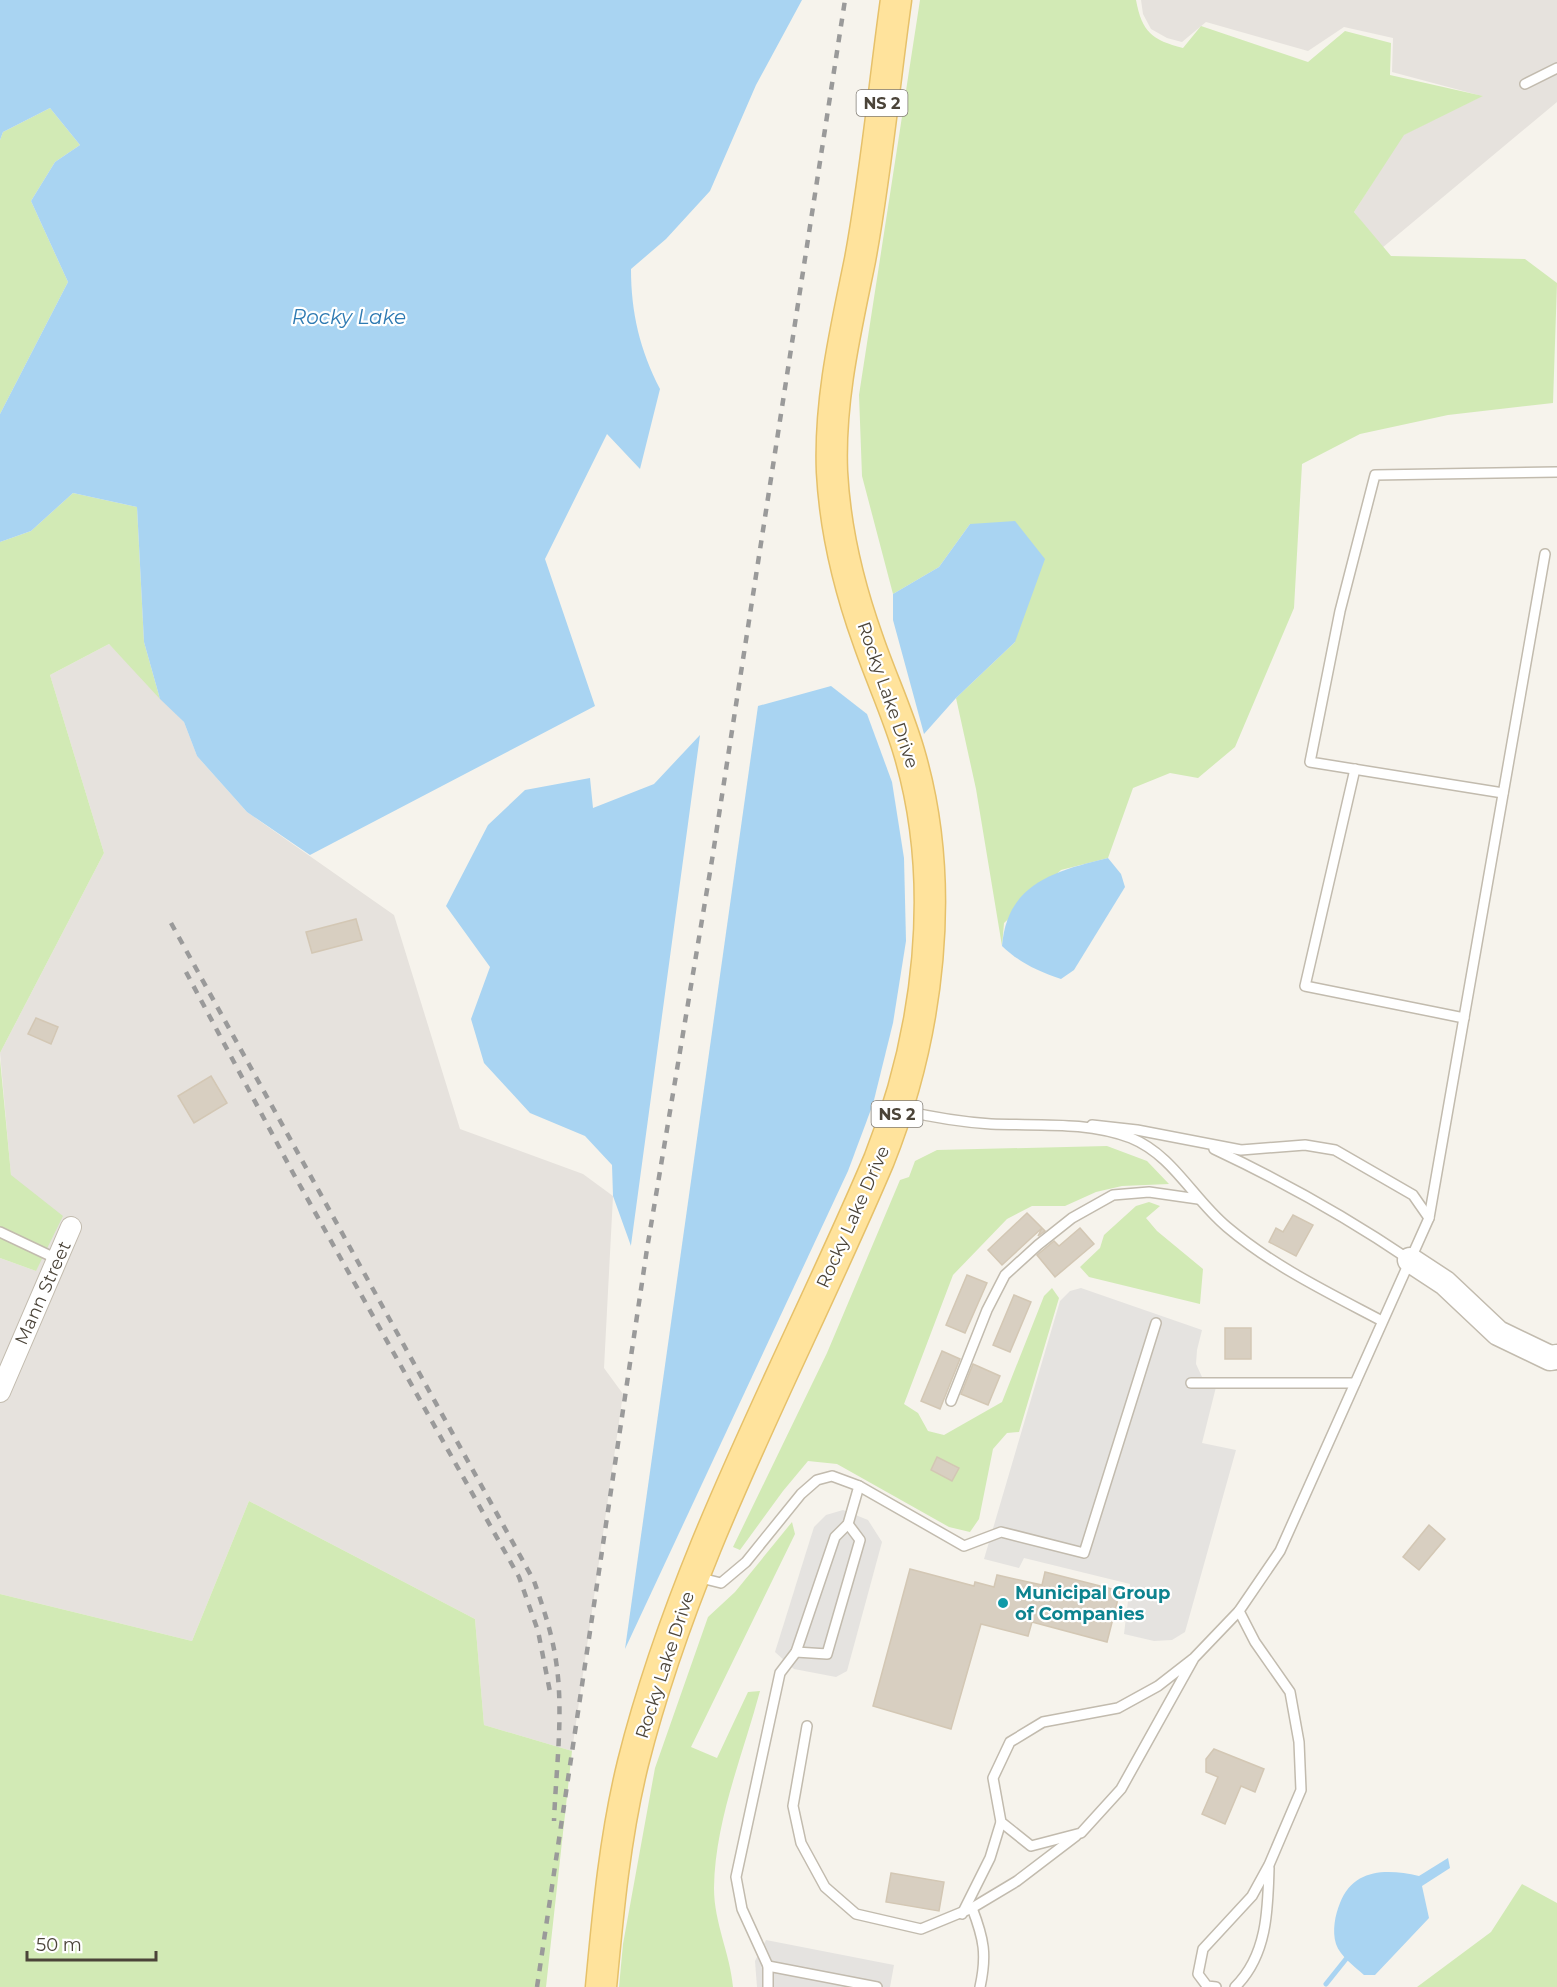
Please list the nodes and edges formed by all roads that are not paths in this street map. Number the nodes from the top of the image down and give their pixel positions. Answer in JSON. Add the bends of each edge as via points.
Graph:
{"nodes":[{"id":1,"x":896,"y":0,"type":"edge"},
{"id":2,"x":1557,"y":68,"type":"edge"},
{"id":3,"x":1525,"y":84,"type":"dead end"},
{"id":4,"x":1557,"y":472,"type":"edge"},
{"id":5,"x":1545,"y":554,"type":"dead end"},
{"id":6,"x":1355,"y":769,"type":"junction"},
{"id":7,"x":1503,"y":793,"type":"junction"},
{"id":8,"x":1464,"y":1018,"type":"junction"},
{"id":9,"x":899,"y":1109,"type":"junction"},
{"id":10,"x":1060,"y":1125,"type":"junction"},
{"id":11,"x":1206,"y":1145,"type":"junction"},
{"id":12,"x":1198,"y":1199,"type":"junction"},
{"id":13,"x":1430,"y":1218,"type":"junction"},
{"id":14,"x":71,"y":1227,"type":"dead end"},
{"id":15,"x":0,"y":1232,"type":"edge"},
{"id":16,"x":57,"y":1259,"type":"junction"},
{"id":17,"x":1410,"y":1260,"type":"junction"},
{"id":18,"x":1382,"y":1321,"type":"junction"},
{"id":19,"x":1156,"y":1323,"type":"dead end"},
{"id":20,"x":1557,"y":1357,"type":"edge"},
{"id":21,"x":1191,"y":1383,"type":"dead end"},
{"id":22,"x":1355,"y":1383,"type":"junction"},
{"id":23,"x":0,"y":1392,"type":"edge"},
{"id":24,"x":951,"y":1401,"type":"dead end"},
{"id":25,"x":859,"y":1486,"type":"junction"},
{"id":26,"x":848,"y":1524,"type":"junction"},
{"id":27,"x":695,"y":1576,"type":"junction"},
{"id":28,"x":1239,"y":1611,"type":"junction"},
{"id":29,"x":796,"y":1652,"type":"junction"},
{"id":30,"x":1194,"y":1658,"type":"junction"},
{"id":31,"x":807,"y":1726,"type":"dead end"},
{"id":32,"x":1000,"y":1821,"type":"junction"},
{"id":33,"x":1081,"y":1833,"type":"junction"},
{"id":34,"x":1269,"y":1865,"type":"junction"},
{"id":35,"x":972,"y":1908,"type":"junction"},
{"id":36,"x":962,"y":1914,"type":"junction"},
{"id":37,"x":768,"y":1966,"type":"junction"},
{"id":38,"x":601,"y":1987,"type":"edge"},
{"id":39,"x":768,"y":1987,"type":"edge"},
{"id":40,"x":877,"y":1987,"type":"edge"},
{"id":41,"x":980,"y":1987,"type":"edge"},
{"id":42,"x":1216,"y":1987,"type":"edge"},
{"id":43,"x":1235,"y":1987,"type":"edge"}],
"edges":[{"from":1,"to":9,"type":"main road","name":"Rocky Lake Drive","number":"NS 2","via":[[860,259],[846,321],[834,414],[832,469],[840,536],[867,638],[909,750],[928,855],[924,992]]},
{"from":2,"to":3,"type":"lane"},
{"from":4,"to":6,"type":"lane","via":[[1375,475],[1340,611],[1310,762]]},
{"from":5,"to":7,"type":"lane"},
{"from":6,"to":7,"type":"lane"},
{"from":6,"to":8,"type":"lane","via":[[1305,986]]},
{"from":7,"to":8,"type":"lane"},
{"from":8,"to":13,"type":"lane"},
{"from":9,"to":10,"type":"lane","via":[[936,1119]]},
{"from":9,"to":27,"type":"main road","name":"Rocky Lake Drive","number":"NS 2","via":[[845,1240],[717,1516]]},
{"from":10,"to":11,"type":"lane","via":[[1137,1130]]},
{"from":10,"to":12,"type":"lane","via":[[1128,1137],[1144,1144],[1170,1165]]},
{"from":11,"to":13,"type":"lane","via":[[1241,1150],[1305,1145],[1335,1150],[1413,1195]]},
{"from":11,"to":17,"type":"lane","via":[[1261,1171]]},
{"from":12,"to":18,"type":"lane","via":[[1256,1250]]},
{"from":12,"to":24,"type":"lane","via":[[1149,1192],[1113,1195],[1071,1218],[1005,1275]]},
{"from":13,"to":17,"type":"lane"},
{"from":14,"to":16,"type":"street","name":"Mann Street"},
{"from":15,"to":16,"type":"lane"},
{"from":16,"to":23,"type":"street","name":"Mann Street"},
{"from":17,"to":18,"type":"lane"},
{"from":17,"to":20,"type":"street","via":[[1444,1283],[1498,1333],[1550,1358]]},
{"from":18,"to":22,"type":"lane"},
{"from":19,"to":25,"type":"lane","via":[[1084,1553],[1001,1532],[964,1546]]},
{"from":21,"to":22,"type":"lane"},
{"from":22,"to":28,"type":"lane","via":[[1280,1551]]},
{"from":25,"to":26,"type":"lane"},
{"from":25,"to":27,"type":"lane","via":[[832,1476],[817,1480],[746,1562],[721,1583]]},
{"from":26,"to":29,"type":"lane","via":[[835,1537]]},
{"from":26,"to":29,"type":"lane","via":[[860,1540],[827,1654]]},
{"from":27,"to":38,"type":"main road","name":"Rocky Lake Drive","number":"NS 2","via":[[673,1629],[624,1800]]},
{"from":28,"to":30,"type":"lane"},
{"from":28,"to":34,"type":"lane","via":[[1290,1692],[1299,1742],[1301,1790]]},
{"from":29,"to":37,"type":"lane","via":[[780,1673],[736,1877],[742,1908]]},
{"from":30,"to":32,"type":"lane","via":[[1158,1686],[1118,1708],[1043,1722],[1010,1742],[993,1778]]},
{"from":30,"to":33,"type":"lane","via":[[1121,1789]]},
{"from":31,"to":36,"type":"lane","via":[[793,1806],[801,1843],[825,1887],[856,1914],[889,1923],[921,1929]]},
{"from":32,"to":33,"type":"lane","via":[[1031,1846]]},
{"from":32,"to":36,"type":"lane","via":[[990,1858]]},
{"from":33,"to":35,"type":"lane","via":[[1017,1881]]},
{"from":34,"to":42,"type":"lane","via":[[1252,1896],[1203,1949],[1198,1974],[1207,1986]]},
{"from":34,"to":43,"type":"lane","via":[[1268,1906],[1261,1946],[1248,1974]]},
{"from":35,"to":36,"type":"lane"},
{"from":35,"to":41,"type":"lane","via":[[985,1960]]},
{"from":37,"to":39,"type":"lane"},
{"from":37,"to":40,"type":"lane"}]}
